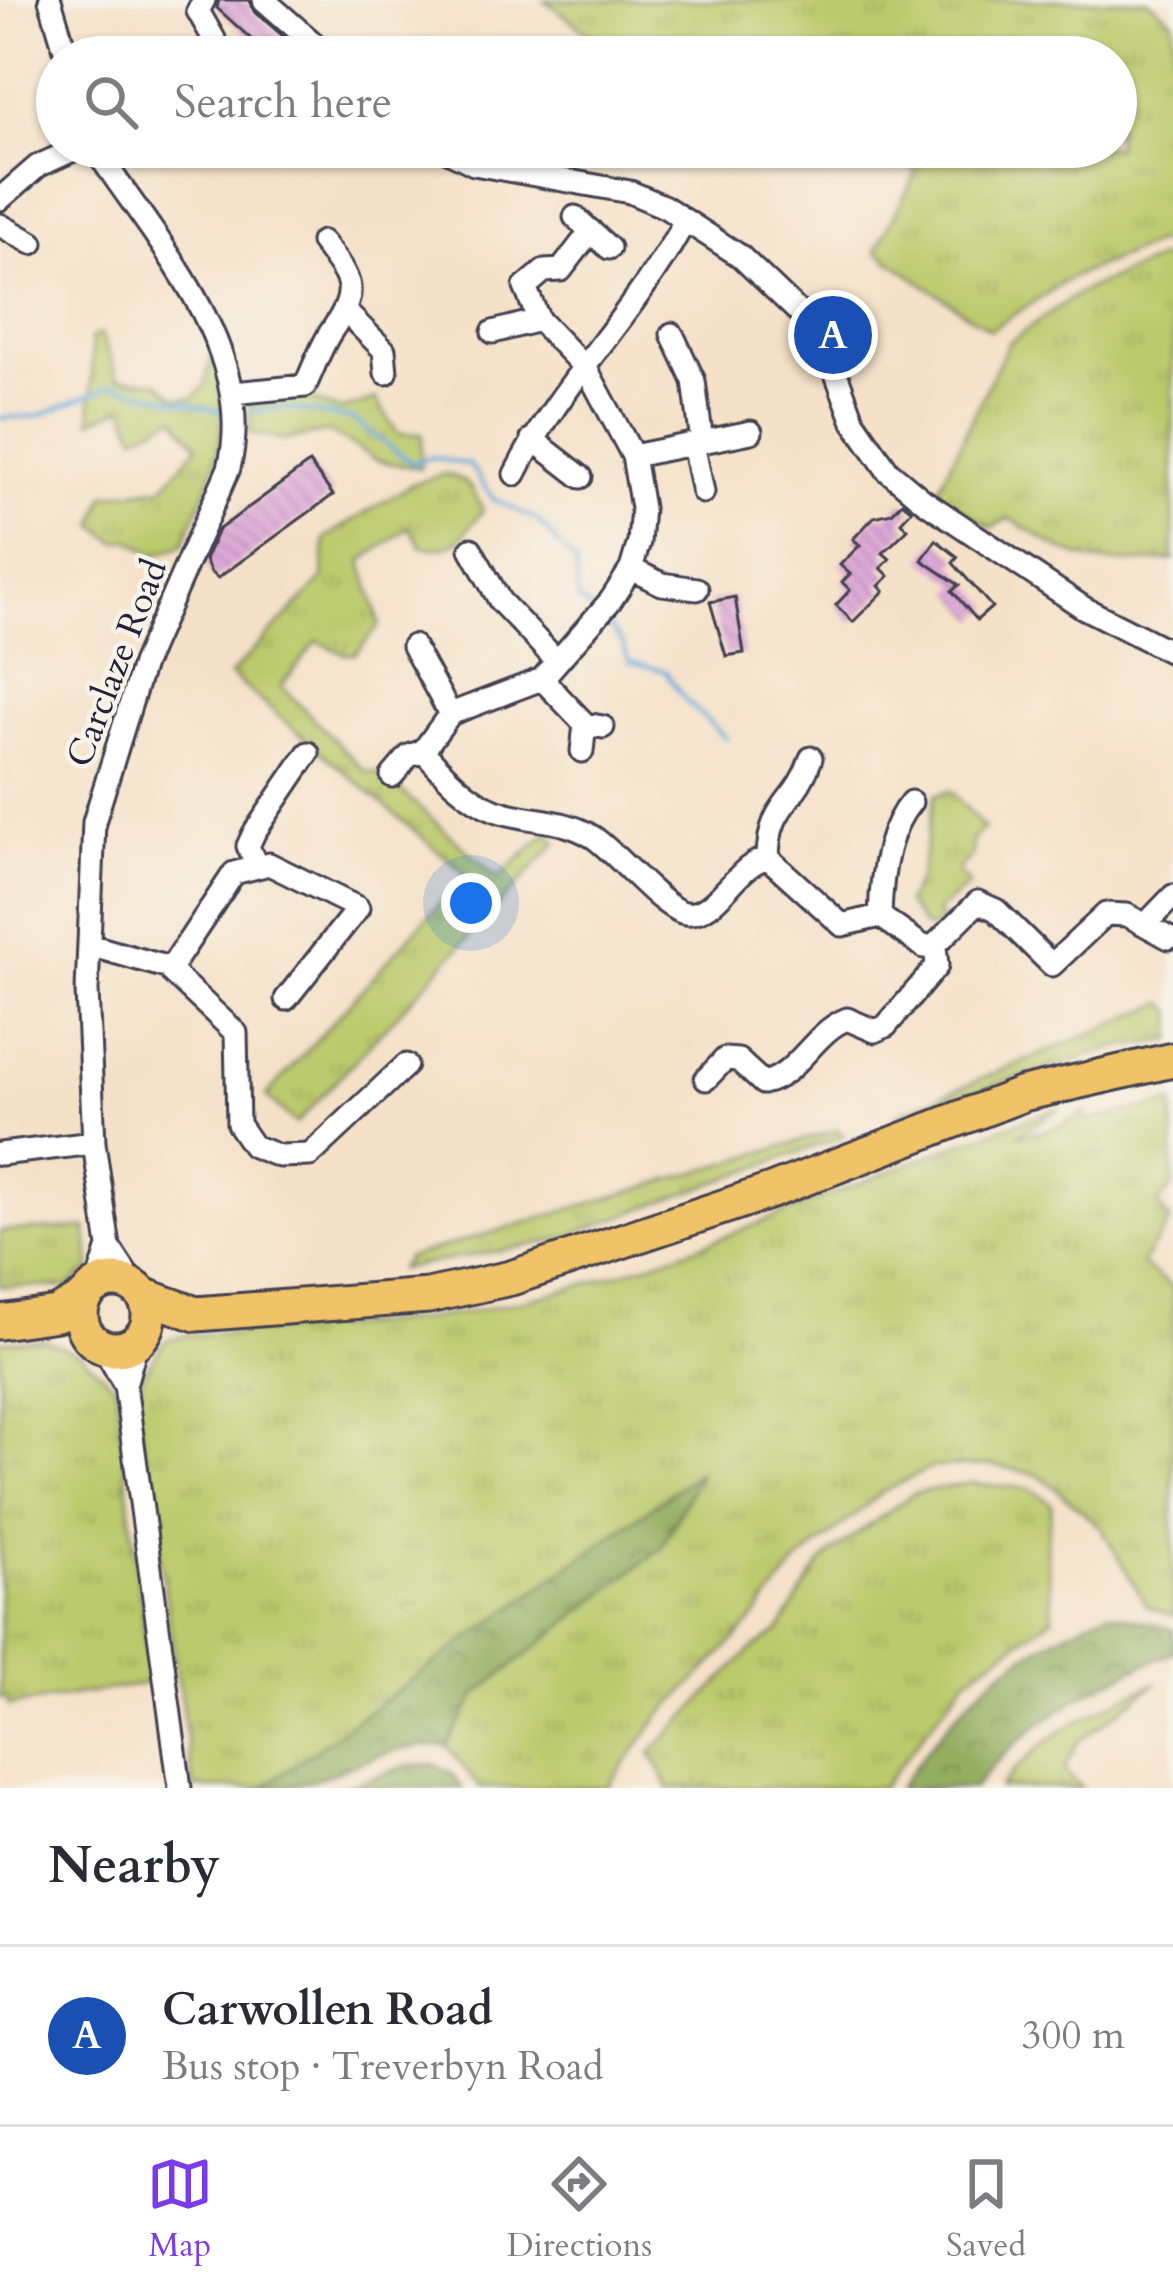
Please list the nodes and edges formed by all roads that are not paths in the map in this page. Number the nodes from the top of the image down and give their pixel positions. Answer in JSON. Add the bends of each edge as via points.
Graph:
{"nodes":[{"id":1,"x":50,"y":0,"type":"edge"},
{"id":2,"x":204,"y":0,"type":"edge"},
{"id":3,"x":265,"y":0,"type":"edge"},
{"id":4,"x":61,"y":36,"type":"edge"},
{"id":5,"x":212,"y":36,"type":"edge"},
{"id":6,"x":305,"y":36,"type":"edge"},
{"id":7,"x":36,"y":168,"type":"edge"},
{"id":8,"x":108,"y":168,"type":"edge"},
{"id":9,"x":496,"y":168,"type":"edge"},
{"id":10,"x":0,"y":199,"type":"edge"},
{"id":11,"x":684,"y":222,"type":"junction"},
{"id":12,"x":0,"y":225,"type":"edge"},
{"id":13,"x":322,"y":242,"type":"dead end"},
{"id":14,"x":32,"y":243,"type":"dead end"},
{"id":15,"x":609,"y":248,"type":"dead end"},
{"id":16,"x":346,"y":312,"type":"junction"},
{"id":17,"x":538,"y":320,"type":"junction"},
{"id":18,"x":494,"y":332,"type":"dead end"},
{"id":19,"x":673,"y":334,"type":"dead end"},
{"id":20,"x":587,"y":370,"type":"junction"},
{"id":21,"x":384,"y":379,"type":"dead end"},
{"id":22,"x":233,"y":393,"type":"junction"},
{"id":23,"x":751,"y":432,"type":"dead end"},
{"id":24,"x":532,"y":439,"type":"junction"},
{"id":25,"x":698,"y":443,"type":"junction"},
{"id":26,"x":633,"y":456,"type":"junction"},
{"id":27,"x":515,"y":474,"type":"dead end"},
{"id":28,"x":572,"y":479,"type":"dead end"},
{"id":29,"x":703,"y":492,"type":"dead end"},
{"id":30,"x":471,"y":549,"type":"dead end"},
{"id":31,"x":631,"y":569,"type":"junction"},
{"id":32,"x":697,"y":589,"type":"dead end"},
{"id":33,"x":412,"y":646,"type":"dead end"},
{"id":34,"x":1173,"y":653,"type":"edge"},
{"id":35,"x":550,"y":670,"type":"junction"},
{"id":36,"x":450,"y":714,"type":"junction"},
{"id":37,"x":423,"y":751,"type":"junction"},
{"id":38,"x":582,"y":751,"type":"dead end"},
{"id":39,"x":308,"y":753,"type":"dead end"},
{"id":40,"x":811,"y":758,"type":"dead end"},
{"id":41,"x":392,"y":776,"type":"dead end"},
{"id":42,"x":911,"y":802,"type":"dead end"},
{"id":43,"x":769,"y":858,"type":"junction"},
{"id":44,"x":256,"y":866,"type":"junction"},
{"id":45,"x":1173,"y":896,"type":"edge"},
{"id":46,"x":880,"y":916,"type":"junction"},
{"id":47,"x":1147,"y":923,"type":"junction"},
{"id":48,"x":1169,"y":938,"type":"dead end"},
{"id":49,"x":89,"y":945,"type":"junction"},
{"id":50,"x":935,"y":945,"type":"junction"},
{"id":51,"x":170,"y":969,"type":"junction"},
{"id":52,"x":286,"y":999,"type":"dead end"},
{"id":53,"x":1173,"y":1060,"type":"edge"},
{"id":54,"x":406,"y":1065,"type":"dead end"},
{"id":55,"x":706,"y":1079,"type":"dead end"},
{"id":56,"x":94,"y":1143,"type":"junction"},
{"id":57,"x":0,"y":1154,"type":"edge"},
{"id":58,"x":109,"y":1246,"type":"junction"},
{"id":59,"x":139,"y":1291,"type":"junction"},
{"id":60,"x":91,"y":1292,"type":"junction"},
{"id":61,"x":196,"y":1314,"type":"junction"},
{"id":62,"x":16,"y":1322,"type":"edge"},
{"id":63,"x":141,"y":1338,"type":"junction"},
{"id":64,"x":98,"y":1344,"type":"junction"},
{"id":65,"x":125,"y":1385,"type":"junction"},
{"id":66,"x":180,"y":1788,"type":"edge"}],
"edges":[{"from":1,"to":4,"type":"street"},
{"from":2,"to":5,"type":"street","via":[[198,11]]},
{"from":3,"to":6,"type":"street"},
{"from":7,"to":10,"type":"street"},
{"from":8,"to":22,"type":"street","name":"Carclaze Road","via":[[198,307]]},
{"from":9,"to":11,"type":"street","via":[[630,192]]},
{"from":11,"to":20,"type":"street"},
{"from":11,"to":34,"type":"street","via":[[740,256],[809,322],[854,422],[888,471],[1084,608]]},
{"from":12,"to":14,"type":"street"},
{"from":13,"to":16,"type":"street","via":[[348,276]]},
{"from":15,"to":17,"type":"street","via":[[583,224],[561,270],[544,271],[525,287]]},
{"from":16,"to":21,"type":"street","via":[[384,350]]},
{"from":16,"to":22,"type":"street","via":[[305,386]]},
{"from":17,"to":18,"type":"street"},
{"from":17,"to":20,"type":"street"},
{"from":19,"to":25,"type":"street","via":[[694,381]]},
{"from":20,"to":24,"type":"street"},
{"from":20,"to":26,"type":"street"},
{"from":22,"to":49,"type":"street","name":"Carclaze Road","via":[[229,468],[143,664],[94,822]]},
{"from":23,"to":25,"type":"street"},
{"from":24,"to":27,"type":"street"},
{"from":24,"to":28,"type":"street"},
{"from":25,"to":26,"type":"street"},
{"from":25,"to":29,"type":"street"},
{"from":26,"to":31,"type":"street","via":[[642,508]]},
{"from":30,"to":35,"type":"street"},
{"from":31,"to":32,"type":"street","via":[[676,589]]},
{"from":31,"to":35,"type":"street"},
{"from":33,"to":36,"type":"street"},
{"from":35,"to":36,"type":"street"},
{"from":35,"to":38,"type":"street","via":[[594,726]]},
{"from":36,"to":37,"type":"street"},
{"from":37,"to":41,"type":"street"},
{"from":37,"to":43,"type":"street","via":[[494,809],[576,826],[687,914],[704,909],[742,869]]},
{"from":39,"to":44,"type":"street","via":[[248,846]]},
{"from":40,"to":43,"type":"street","via":[[769,824]]},
{"from":42,"to":46,"type":"street","via":[[884,872]]},
{"from":43,"to":46,"type":"street","via":[[842,925]]},
{"from":44,"to":51,"type":"street","via":[[234,874]]},
{"from":44,"to":52,"type":"street","via":[[289,870],[358,908]]},
{"from":45,"to":47,"type":"street"},
{"from":46,"to":50,"type":"street","via":[[924,947]]},
{"from":47,"to":48,"type":"street"},
{"from":47,"to":50,"type":"street","via":[[1106,914],[1052,965],[978,902]]},
{"from":49,"to":51,"type":"street"},
{"from":49,"to":56,"type":"street","name":"Carclaze Road"},
{"from":50,"to":55,"type":"street","via":[[937,966],[886,1026],[834,1024],[776,1080],[763,1083],[738,1060],[725,1059]]},
{"from":51,"to":54,"type":"street","via":[[236,1033],[238,1124],[253,1146],[310,1155]]},
{"from":53,"to":61,"type":"highway","via":[[1024,1094],[512,1278],[428,1296]]},
{"from":56,"to":57,"type":"street"},
{"from":56,"to":58,"type":"street","name":"Carclaze Road"},
{"from":58,"to":59,"type":"street","name":"Carclaze Road"},
{"from":58,"to":60,"type":"street","name":"Carclaze Road"},
{"from":59,"to":60,"type":"highway","via":[[113,1280]]},
{"from":59,"to":61,"type":"highway"},
{"from":59,"to":63,"type":"highway","via":[[150,1316]]},
{"from":60,"to":62,"type":"highway"},
{"from":60,"to":64,"type":"highway","via":[[81,1319]]},
{"from":61,"to":63,"type":"highway"},
{"from":62,"to":64,"type":"highway","via":[[65,1327]]},
{"from":63,"to":64,"type":"highway","via":[[119,1350]]},
{"from":63,"to":65,"type":"street"},
{"from":64,"to":65,"type":"street"},
{"from":65,"to":66,"type":"street"}]}
